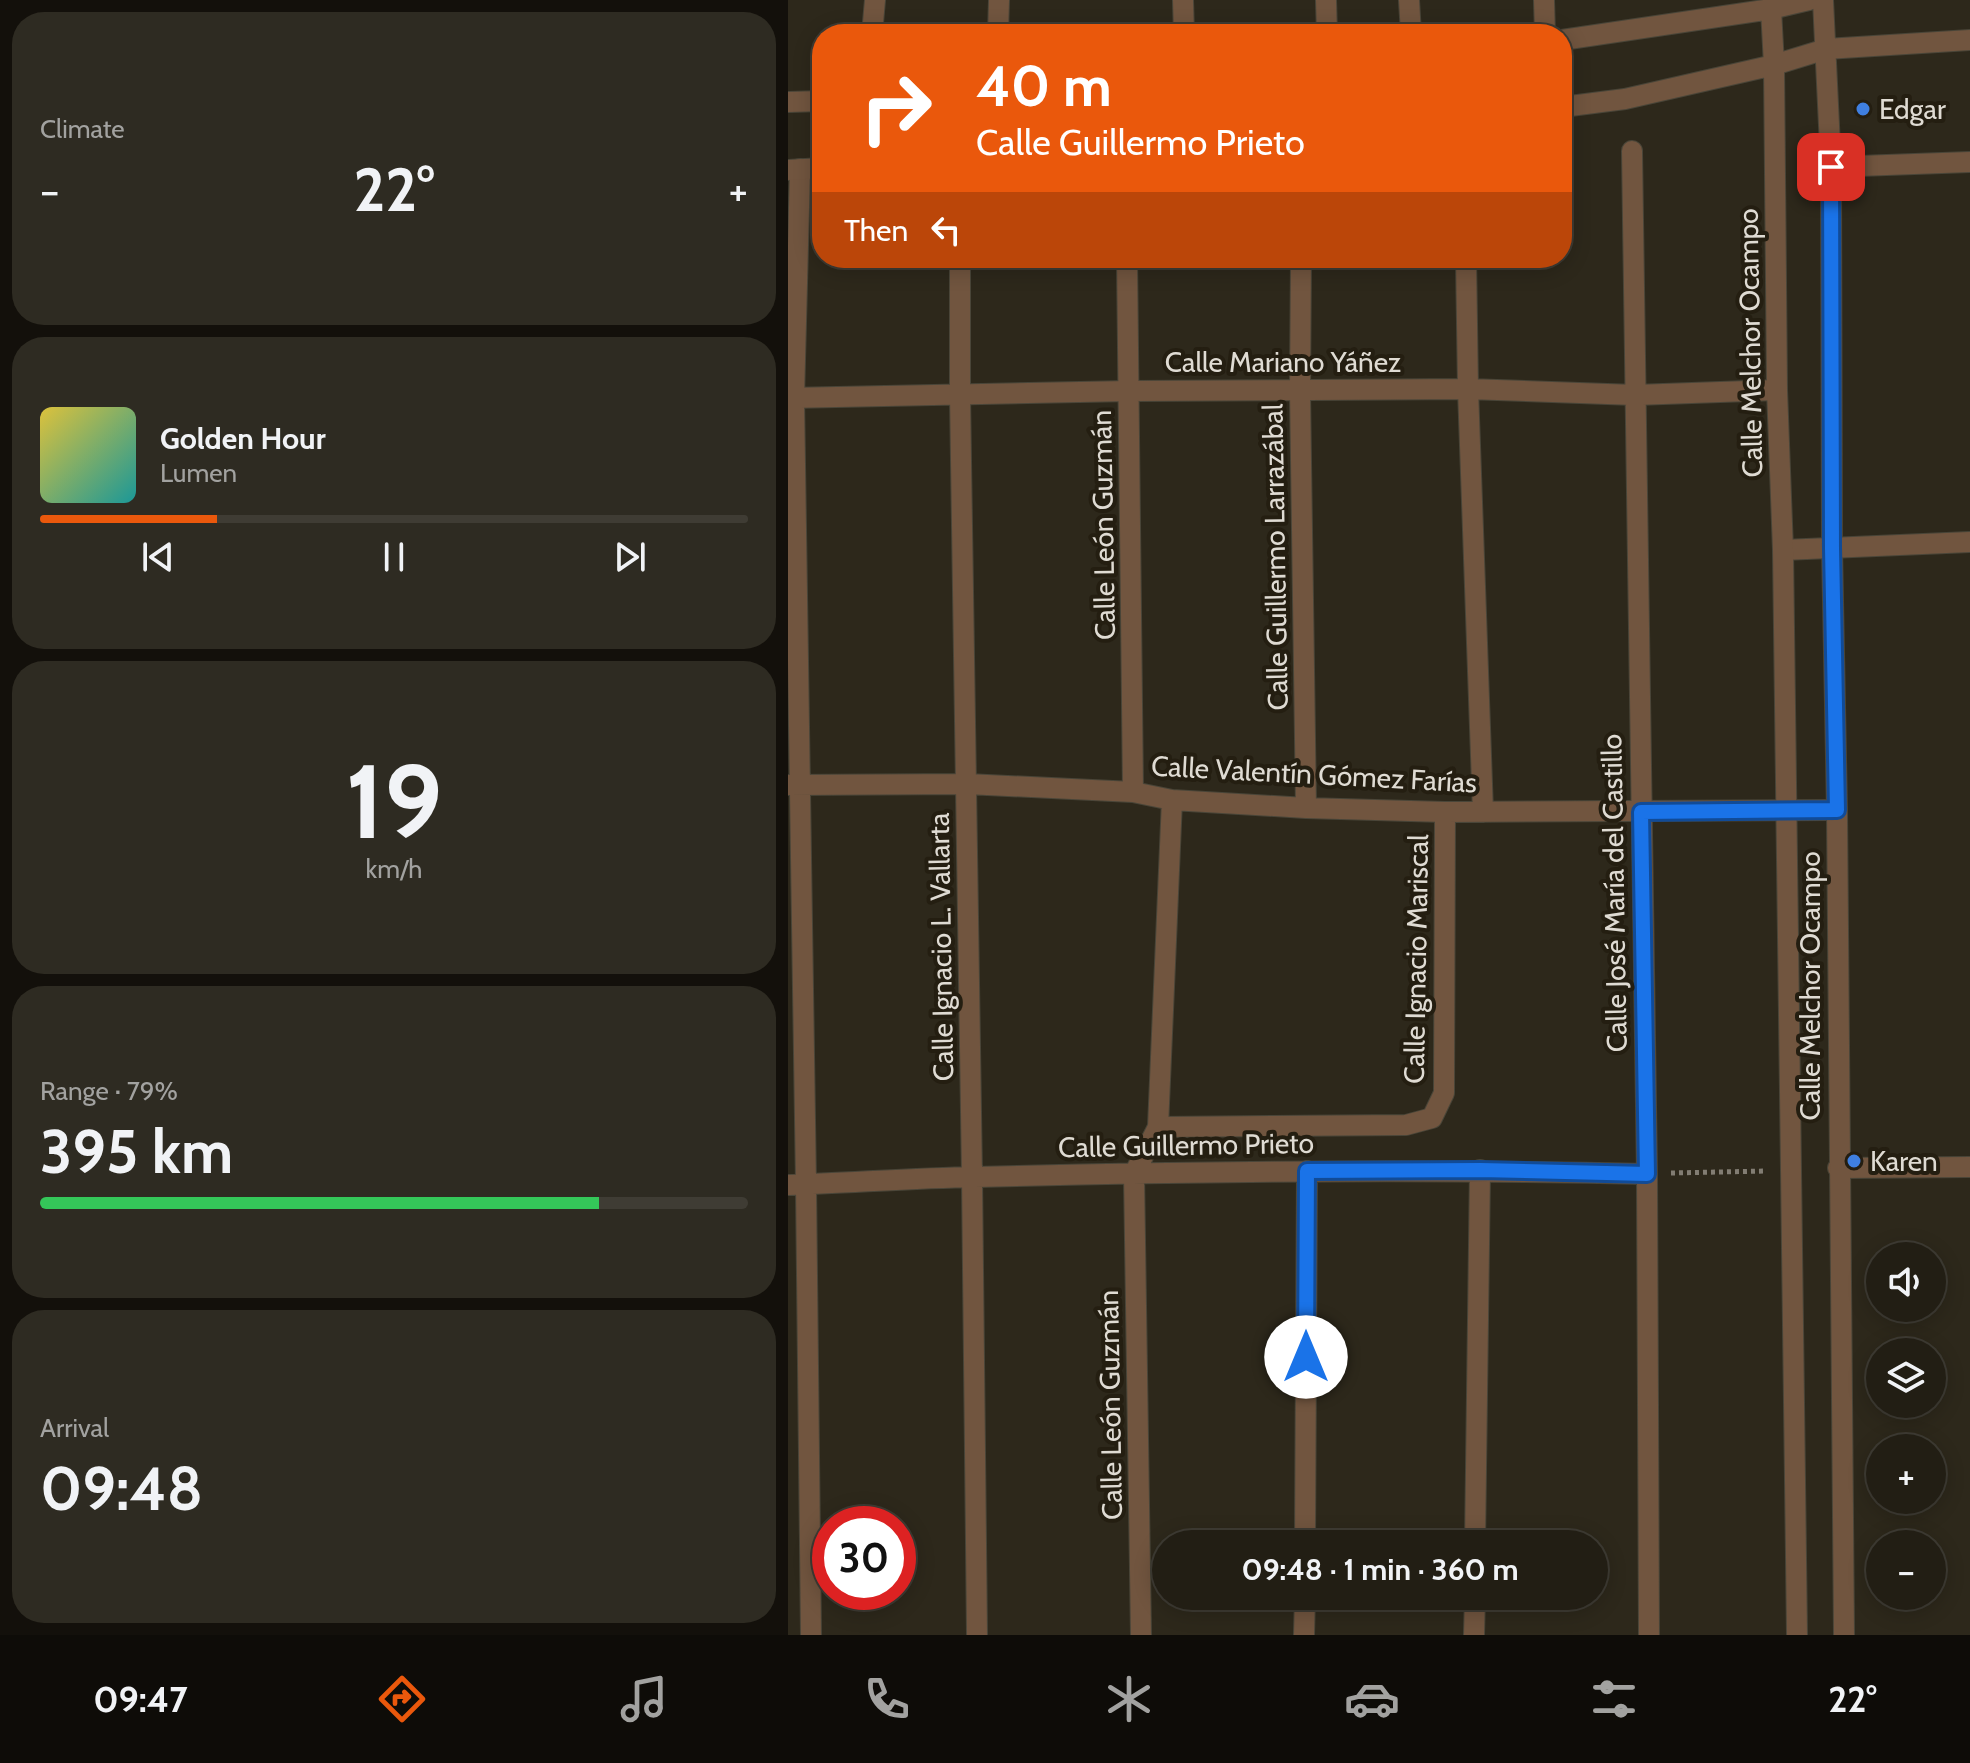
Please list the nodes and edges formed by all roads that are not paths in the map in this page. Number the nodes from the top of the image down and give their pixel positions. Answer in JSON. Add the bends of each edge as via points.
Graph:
{"nodes":[{"id":1,"x":875,"y":0,"type":"edge"},
{"id":2,"x":999,"y":0,"type":"edge"},
{"id":3,"x":1183,"y":0,"type":"edge"},
{"id":4,"x":1326,"y":0,"type":"edge"},
{"id":5,"x":1409,"y":0,"type":"edge"},
{"id":6,"x":1544,"y":0,"type":"edge"},
{"id":7,"x":1809,"y":0,"type":"edge"},
{"id":8,"x":1823,"y":0,"type":"edge"},
{"id":9,"x":1771,"y":5,"type":"edge"},
{"id":10,"x":873,"y":24,"type":"edge"},
{"id":11,"x":998,"y":24,"type":"edge"},
{"id":12,"x":1184,"y":24,"type":"edge"},
{"id":13,"x":1327,"y":24,"type":"edge"},
{"id":14,"x":1410,"y":24,"type":"edge"},
{"id":15,"x":1545,"y":24,"type":"edge"},
{"id":16,"x":1572,"y":38,"type":"edge"},
{"id":17,"x":1970,"y":40,"type":"edge"},
{"id":18,"x":1826,"y":49,"type":"junction"},
{"id":19,"x":1774,"y":65,"type":"junction"},
{"id":20,"x":812,"y":101,"type":"edge"},
{"id":21,"x":788,"y":102,"type":"edge"},
{"id":22,"x":1572,"y":106,"type":"edge"},
{"id":23,"x":1632,"y":151,"type":"dead end"},
{"id":24,"x":1970,"y":162,"type":"edge"},
{"id":25,"x":1831,"y":167,"type":"junction"},
{"id":26,"x":794,"y":169,"type":"edge"},
{"id":27,"x":960,"y":268,"type":"edge"},
{"id":28,"x":1127,"y":268,"type":"edge"},
{"id":29,"x":1301,"y":268,"type":"edge"},
{"id":30,"x":1466,"y":268,"type":"edge"},
{"id":31,"x":1468,"y":389,"type":"junction"},
{"id":32,"x":1777,"y":390,"type":"junction"},
{"id":33,"x":1130,"y":391,"type":"junction"},
{"id":34,"x":1300,"y":391,"type":"junction"},
{"id":35,"x":960,"y":395,"type":"junction"},
{"id":36,"x":1635,"y":395,"type":"junction"},
{"id":37,"x":791,"y":398,"type":"edge"},
{"id":38,"x":1970,"y":542,"type":"edge"},
{"id":39,"x":1832,"y":548,"type":"junction"},
{"id":40,"x":1783,"y":550,"type":"junction"},
{"id":41,"x":794,"y":784,"type":"edge"},
{"id":42,"x":967,"y":784,"type":"junction"},
{"id":43,"x":1133,"y":792,"type":"junction"},
{"id":44,"x":1172,"y":800,"type":"junction"},
{"id":45,"x":1306,"y":808,"type":"junction"},
{"id":46,"x":1837,"y":810,"type":"junction"},
{"id":47,"x":1786,"y":811,"type":"junction"},
{"id":48,"x":1445,"y":812,"type":"junction"},
{"id":49,"x":1483,"y":812,"type":"junction"},
{"id":50,"x":1641,"y":812,"type":"junction"},
{"id":51,"x":1158,"y":1127,"type":"junction"},
{"id":52,"x":1970,"y":1167,"type":"edge"},
{"id":53,"x":1838,"y":1168,"type":"junction"},
{"id":54,"x":1480,"y":1170,"type":"junction"},
{"id":55,"x":1307,"y":1171,"type":"junction"},
{"id":56,"x":1134,"y":1174,"type":"junction"},
{"id":57,"x":1647,"y":1174,"type":"junction"},
{"id":58,"x":972,"y":1177,"type":"junction"},
{"id":59,"x":797,"y":1185,"type":"edge"},
{"id":60,"x":1305,"y":1530,"type":"edge"},
{"id":61,"x":1475,"y":1530,"type":"edge"},
{"id":62,"x":1305,"y":1610,"type":"edge"},
{"id":63,"x":1475,"y":1610,"type":"edge"},
{"id":64,"x":811,"y":1635,"type":"edge"},
{"id":65,"x":977,"y":1635,"type":"edge"},
{"id":66,"x":1141,"y":1635,"type":"edge"},
{"id":67,"x":1304,"y":1635,"type":"edge"},
{"id":68,"x":1474,"y":1635,"type":"edge"},
{"id":69,"x":1649,"y":1635,"type":"edge"},
{"id":70,"x":1797,"y":1635,"type":"edge"},
{"id":71,"x":1844,"y":1635,"type":"edge"}],
"edges":[{"from":1,"to":10,"type":"street"},
{"from":2,"to":11,"type":"street"},
{"from":3,"to":12,"type":"street"},
{"from":4,"to":13,"type":"street"},
{"from":5,"to":14,"type":"street"},
{"from":6,"to":15,"type":"street"},
{"from":7,"to":9,"type":"street"},
{"from":8,"to":18,"type":"street","name":"Calle Melchor Ocampo"},
{"from":9,"to":16,"type":"street"},
{"from":9,"to":19,"type":"street","name":"Calle Melchor Ocampo"},
{"from":17,"to":18,"type":"street"},
{"from":18,"to":19,"type":"street"},
{"from":18,"to":25,"type":"street","name":"Calle Melchor Ocampo"},
{"from":19,"to":22,"type":"street"},
{"from":19,"to":32,"type":"street","name":"Calle Melchor Ocampo"},
{"from":20,"to":21,"type":"street"},
{"from":23,"to":36,"type":"street","name":"Calle José María del Castillo"},
{"from":24,"to":25,"type":"street"},
{"from":25,"to":39,"type":"street","name":"Calle Melchor Ocampo"},
{"from":26,"to":37,"type":"street"},
{"from":27,"to":35,"type":"street","name":"Calle Ignacio L. Vallarta"},
{"from":28,"to":33,"type":"street","name":"Calle León Guzmán"},
{"from":29,"to":34,"type":"street","name":"Calle Guillermo Larrazábal"},
{"from":30,"to":31,"type":"street"},
{"from":31,"to":34,"type":"street","name":"Calle Mariano Yáñez"},
{"from":31,"to":36,"type":"street","name":"Calle Mariano Yáñez"},
{"from":31,"to":49,"type":"street"},
{"from":32,"to":36,"type":"street","name":"Calle Mariano Yáñez"},
{"from":32,"to":40,"type":"street","name":"Calle Melchor Ocampo"},
{"from":33,"to":34,"type":"street","name":"Calle Mariano Yáñez"},
{"from":33,"to":35,"type":"street","name":"Calle Mariano Yáñez"},
{"from":33,"to":43,"type":"street","name":"Calle León Guzmán"},
{"from":34,"to":45,"type":"street","name":"Calle Guillermo Larrazábal"},
{"from":35,"to":37,"type":"street","name":"Calle Mariano Yáñez"},
{"from":35,"to":42,"type":"street","name":"Calle Ignacio L. Vallarta"},
{"from":36,"to":50,"type":"street","name":"Calle José María del Castillo"},
{"from":37,"to":41,"type":"street"},
{"from":38,"to":39,"type":"street"},
{"from":39,"to":40,"type":"street"},
{"from":39,"to":46,"type":"street","name":"Calle Melchor Ocampo"},
{"from":40,"to":47,"type":"street","name":"Calle Melchor Ocampo"},
{"from":41,"to":42,"type":"street","name":"Calle Valentín Gómez Farías"},
{"from":41,"to":59,"type":"street"},
{"from":42,"to":43,"type":"street","name":"Calle Valentín Gómez Farías"},
{"from":42,"to":58,"type":"street","name":"Calle Ignacio L. Vallarta"},
{"from":43,"to":44,"type":"street","name":"Calle Valentín Gómez Farías"},
{"from":44,"to":45,"type":"street","name":"Calle Valentín Gómez Farías"},
{"from":44,"to":51,"type":"street"},
{"from":45,"to":48,"type":"street","name":"Calle Valentín Gómez Farías"},
{"from":46,"to":47,"type":"street","name":"Calle Valentín Gómez Farías"},
{"from":46,"to":53,"type":"street","name":"Calle Melchor Ocampo"},
{"from":47,"to":50,"type":"street","name":"Calle Valentín Gómez Farías"},
{"from":47,"to":70,"type":"street","name":"Calle Melchor Ocampo"},
{"from":48,"to":49,"type":"street","name":"Calle Valentín Gómez Farías"},
{"from":48,"to":51,"type":"street","name":"Calle Ignacio Mariscal","via":[[1444,1093],[1432,1118],[1406,1125]]},
{"from":49,"to":50,"type":"street","name":"Calle Valentín Gómez Farías"},
{"from":50,"to":57,"type":"street","name":"Calle José María del Castillo"},
{"from":51,"to":56,"type":"street"},
{"from":52,"to":53,"type":"street"},
{"from":53,"to":71,"type":"street","name":"Calle Melchor Ocampo"},
{"from":54,"to":55,"type":"street","name":"Calle Guillermo Prieto"},
{"from":54,"to":57,"type":"street","name":"Calle Guillermo Prieto"},
{"from":54,"to":61,"type":"street"},
{"from":55,"to":56,"type":"street","name":"Calle Guillermo Prieto"},
{"from":55,"to":60,"type":"street"},
{"from":56,"to":58,"type":"street","name":"Calle Guillermo Prieto"},
{"from":56,"to":66,"type":"street","name":"Calle León Guzmán"},
{"from":57,"to":69,"type":"street","name":"Calle José María del Castillo"},
{"from":58,"to":59,"type":"street","name":"Calle Guillermo Prieto"},
{"from":58,"to":65,"type":"street","name":"Calle Ignacio L. Vallarta"},
{"from":59,"to":64,"type":"street"},
{"from":62,"to":67,"type":"street"},
{"from":63,"to":68,"type":"street"}]}
